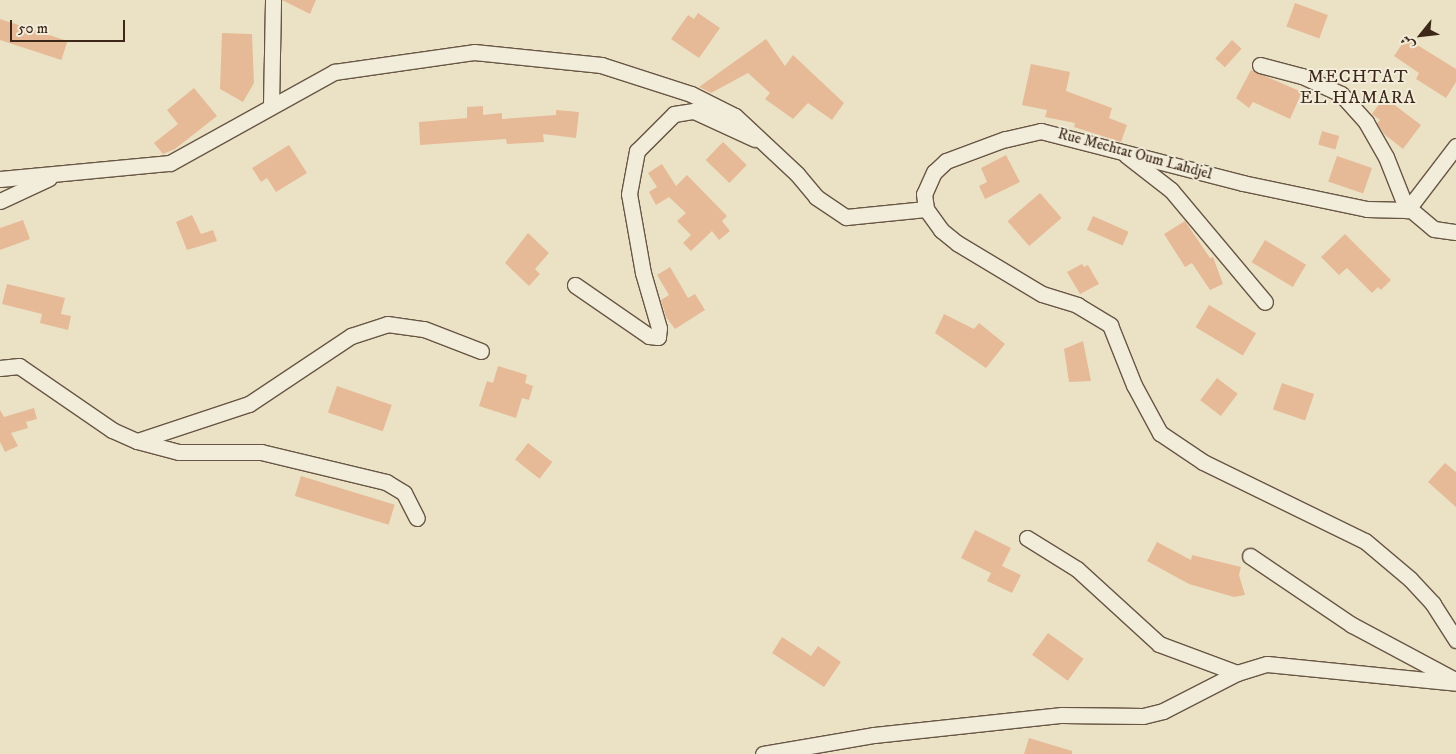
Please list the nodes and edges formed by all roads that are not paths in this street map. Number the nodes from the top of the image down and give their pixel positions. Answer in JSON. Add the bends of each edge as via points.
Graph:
{"nodes":[{"id":1,"x":273,"y":0,"type":"edge"},
{"id":2,"x":1260,"y":65,"type":"dead end"},
{"id":3,"x":271,"y":106,"type":"junction"},
{"id":4,"x":1456,"y":146,"type":"edge"},
{"id":5,"x":773,"y":150,"type":"junction"},
{"id":6,"x":1121,"y":151,"type":"junction"},
{"id":7,"x":58,"y":174,"type":"junction"},
{"id":8,"x":0,"y":179,"type":"edge"},
{"id":9,"x":0,"y":201,"type":"edge"},
{"id":10,"x":926,"y":209,"type":"junction"},
{"id":11,"x":1409,"y":210,"type":"junction"},
{"id":12,"x":1456,"y":232,"type":"edge"},
{"id":13,"x":575,"y":285,"type":"dead end"},
{"id":14,"x":1265,"y":302,"type":"dead end"},
{"id":15,"x":481,"y":351,"type":"dead end"},
{"id":16,"x":0,"y":368,"type":"edge"},
{"id":17,"x":137,"y":441,"type":"junction"},
{"id":18,"x":417,"y":518,"type":"dead end"},
{"id":19,"x":1027,"y":538,"type":"dead end"},
{"id":20,"x":1250,"y":556,"type":"dead end"},
{"id":21,"x":1456,"y":640,"type":"edge"},
{"id":22,"x":1236,"y":672,"type":"junction"},
{"id":23,"x":1456,"y":682,"type":"edge"},
{"id":24,"x":763,"y":754,"type":"edge"}],
"edges":[{"from":1,"to":3,"type":"street"},
{"from":2,"to":11,"type":"street","via":[[1302,76],[1342,94],[1370,129]]},
{"from":3,"to":5,"type":"street","via":[[334,72],[393,61],[474,52],[601,65],[691,94],[735,116]]},
{"from":3,"to":7,"type":"street","via":[[170,163]]},
{"from":4,"to":11,"type":"street"},
{"from":5,"to":10,"type":"street","via":[[816,197],[846,217]]},
{"from":5,"to":13,"type":"street","via":[[694,111],[674,114],[637,151],[629,194],[643,272],[660,328],[658,337],[650,336]]},
{"from":6,"to":10,"type":"street","name":"Rue Mechtat Oum Lahdjel","via":[[1041,131],[1013,137],[946,161],[928,180]]},
{"from":6,"to":11,"type":"street","name":"Rue Mechtat Oum Lahdjel","via":[[1367,209]]},
{"from":6,"to":14,"type":"street","via":[[1171,190]]},
{"from":7,"to":8,"type":"street"},
{"from":7,"to":9,"type":"street"},
{"from":10,"to":21,"type":"street","via":[[941,230],[957,242],[1042,294],[1077,305],[1105,320],[1117,335],[1134,385],[1160,433],[1203,462],[1365,541],[1410,578],[1433,604]]},
{"from":11,"to":12,"type":"street","via":[[1434,229]]},
{"from":15,"to":17,"type":"street","via":[[424,330],[387,324],[351,336],[249,404]]},
{"from":16,"to":17,"type":"street","via":[[19,366],[112,430]]},
{"from":17,"to":18,"type":"street","via":[[179,452],[261,452],[386,482],[404,493]]},
{"from":19,"to":22,"type":"street","via":[[1077,570],[1159,644]]},
{"from":20,"to":23,"type":"street","via":[[1352,625]]},
{"from":22,"to":23,"type":"street","via":[[1267,664]]},
{"from":22,"to":24,"type":"street","via":[[1163,711],[1143,716],[1062,715],[874,735]]}]}
